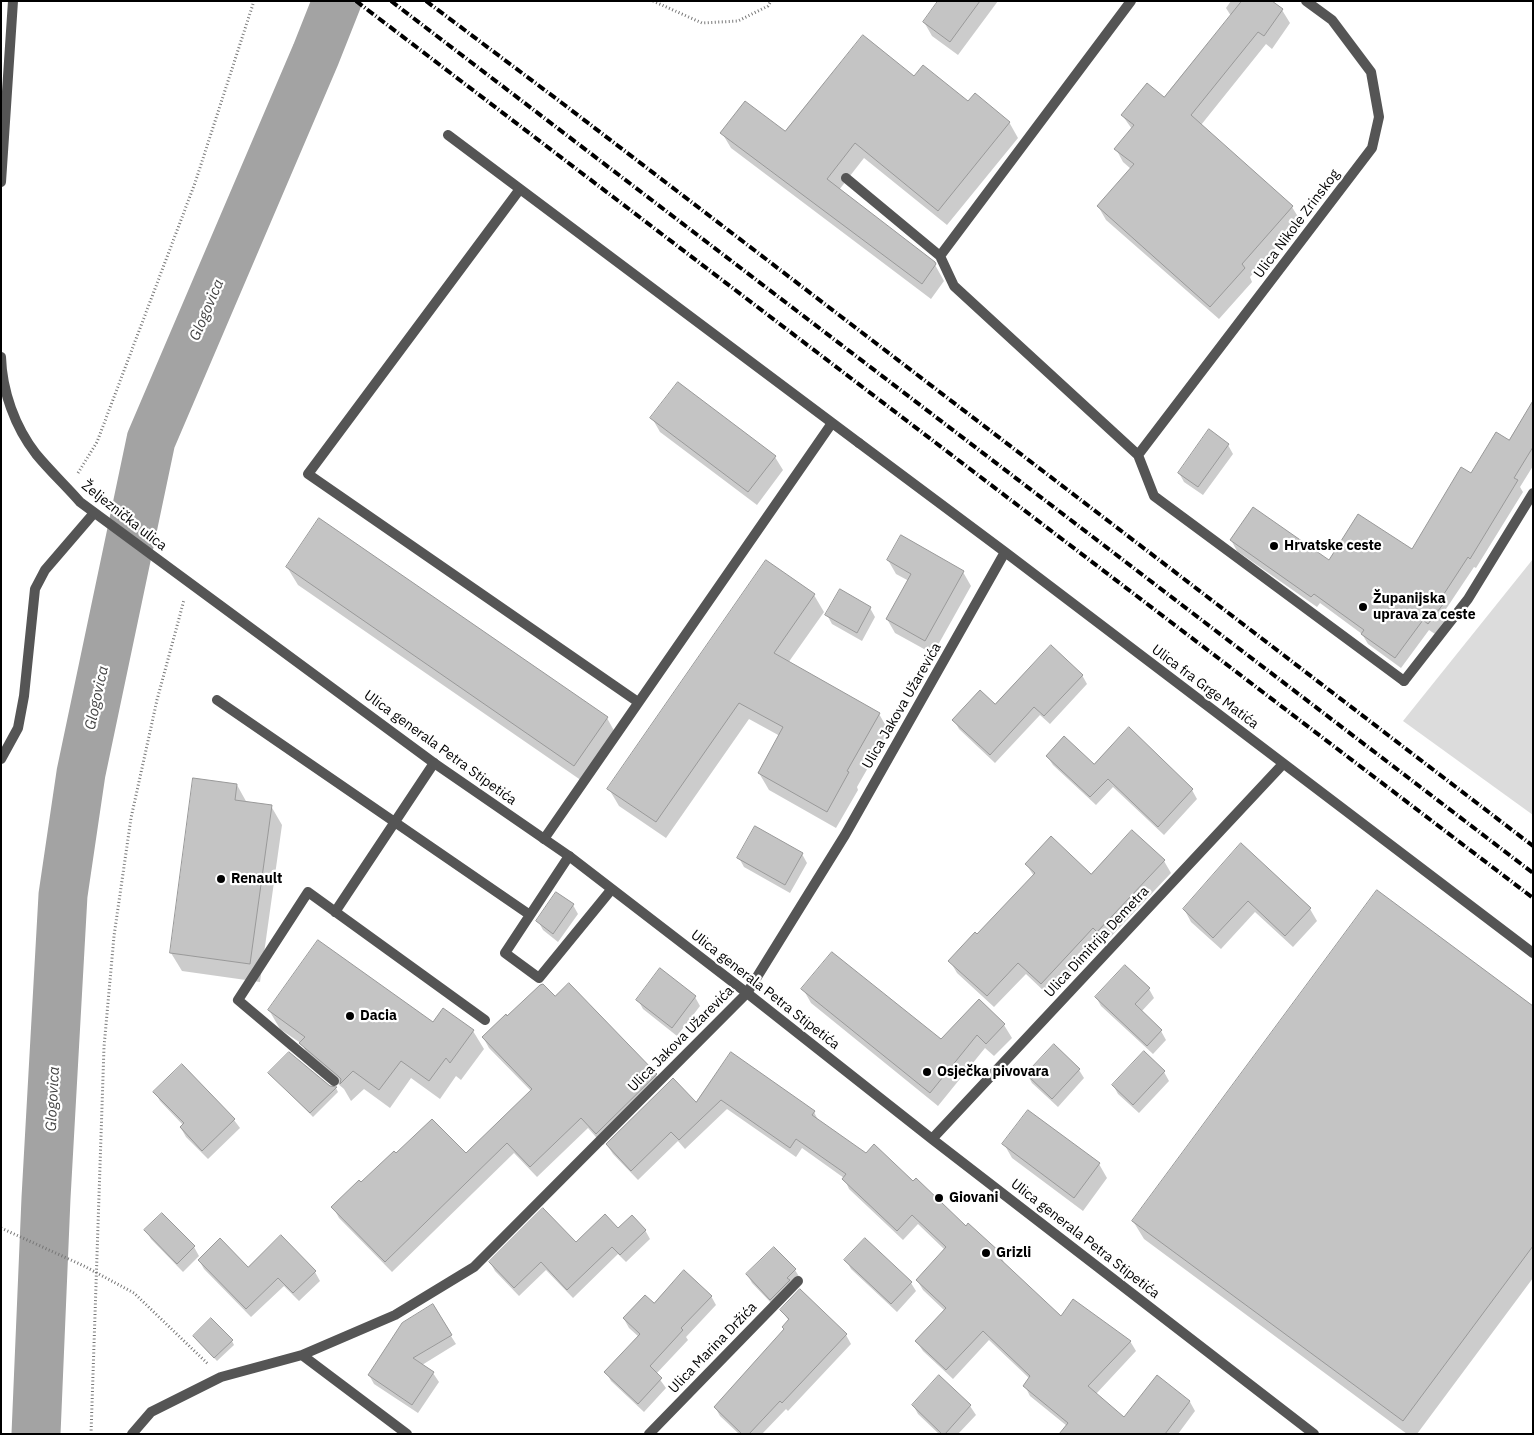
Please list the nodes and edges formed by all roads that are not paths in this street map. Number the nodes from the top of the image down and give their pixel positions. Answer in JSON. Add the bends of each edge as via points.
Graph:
{"nodes":[{"id":1,"x":13,"y":1,"type":"edge"},
{"id":2,"x":1131,"y":1,"type":"edge"},
{"id":3,"x":1306,"y":1,"type":"edge"},
{"id":4,"x":448,"y":135,"type":"dead end"},
{"id":5,"x":846,"y":178,"type":"dead end"},
{"id":6,"x":1,"y":182,"type":"edge"},
{"id":7,"x":520,"y":190,"type":"junction"},
{"id":8,"x":940,"y":256,"type":"junction"},
{"id":9,"x":1,"y":357,"type":"edge"},
{"id":10,"x":832,"y":423,"type":"junction"},
{"id":11,"x":1138,"y":455,"type":"junction"},
{"id":12,"x":1533,"y":493,"type":"edge"},
{"id":13,"x":94,"y":512,"type":"junction"},
{"id":14,"x":1005,"y":552,"type":"junction"},
{"id":15,"x":189,"y":583,"type":"joint"},
{"id":16,"x":217,"y":700,"type":"dead end"},
{"id":17,"x":638,"y":702,"type":"junction"},
{"id":18,"x":1,"y":759,"type":"edge"},
{"id":19,"x":434,"y":762,"type":"junction"},
{"id":20,"x":1283,"y":764,"type":"junction"},
{"id":21,"x":395,"y":823,"type":"junction"},
{"id":22,"x":544,"y":839,"type":"junction"},
{"id":23,"x":568,"y":856,"type":"junction"},
{"id":24,"x":612,"y":890,"type":"junction"},
{"id":25,"x":335,"y":912,"type":"junction"},
{"id":26,"x":530,"y":915,"type":"junction"},
{"id":27,"x":1533,"y":953,"type":"edge"},
{"id":28,"x":747,"y":993,"type":"junction"},
{"id":29,"x":486,"y":1020,"type":"dead end"},
{"id":30,"x":334,"y":1081,"type":"dead end"},
{"id":31,"x":932,"y":1139,"type":"junction"},
{"id":32,"x":798,"y":1282,"type":"dead end"},
{"id":33,"x":302,"y":1355,"type":"junction"},
{"id":34,"x":1311,"y":1433,"type":"edge"},
{"id":35,"x":132,"y":1434,"type":"edge"},
{"id":36,"x":407,"y":1434,"type":"edge"},
{"id":37,"x":649,"y":1434,"type":"edge"}],
"edges":[{"from":1,"to":6,"type":"street"},
{"from":2,"to":8,"type":"street"},
{"from":3,"to":11,"type":"street","name":"Ulica Nikole Zrinskog","via":[[1332,20],[1371,72],[1379,116],[1372,148]]},
{"from":4,"to":7,"type":"street","name":"Ulica fra Grge Matića"},
{"from":5,"to":8,"type":"street"},
{"from":7,"to":10,"type":"street","name":"Ulica fra Grge Matića"},
{"from":7,"to":17,"type":"street","via":[[308,474]]},
{"from":8,"to":11,"type":"street","via":[[954,286]]},
{"from":9,"to":13,"type":"street","name":"Željeznička ulica","via":[[8,400],[19,428],[35,453],[80,502]]},
{"from":10,"to":14,"type":"street","name":"Ulica fra Grge Matića"},
{"from":10,"to":17,"type":"street"},
{"from":11,"to":12,"type":"street","via":[[1154,496],[1404,681],[1468,599]]},
{"from":13,"to":15,"type":"street","name":"Željeznička ulica"},
{"from":13,"to":18,"type":"street","via":[[45,570],[35,589],[20,720]]},
{"from":14,"to":20,"type":"street","name":"Ulica fra Grge Matića"},
{"from":14,"to":28,"type":"street","name":"Ulica Jakova Užarevića","via":[[845,835]]},
{"from":15,"to":19,"type":"street","name":"Ulica generala Petra Stipetića"},
{"from":16,"to":21,"type":"street"},
{"from":17,"to":22,"type":"street"},
{"from":19,"to":21,"type":"street"},
{"from":19,"to":22,"type":"street","name":"Ulica generala Petra Stipetića"},
{"from":20,"to":27,"type":"street","name":"Ulica fra Grge Matića"},
{"from":20,"to":31,"type":"street","name":"Ulica Dimitrija Demetra"},
{"from":21,"to":25,"type":"street"},
{"from":21,"to":26,"type":"street"},
{"from":22,"to":23,"type":"street","name":"Ulica generala Petra Stipetića"},
{"from":23,"to":24,"type":"street","name":"Ulica generala Petra Stipetića"},
{"from":23,"to":26,"type":"street"},
{"from":24,"to":26,"type":"street","via":[[538,978],[505,953]]},
{"from":24,"to":28,"type":"street","name":"Ulica generala Petra Stipetića"},
{"from":25,"to":29,"type":"street"},
{"from":25,"to":30,"type":"street","via":[[308,892],[238,1000]]},
{"from":28,"to":31,"type":"street","name":"Ulica generala Petra Stipetića"},
{"from":28,"to":33,"type":"street","name":"Ulica Jakova Užarevića","via":[[474,1267],[394,1315]]},
{"from":31,"to":34,"type":"street","name":"Ulica generala Petra Stipetića"},
{"from":32,"to":37,"type":"street","name":"Ulica Marina Držića"},
{"from":33,"to":35,"type":"street","name":"Ulica Jakova Užarevića","via":[[221,1377],[151,1412]]},
{"from":33,"to":36,"type":"street"}]}
